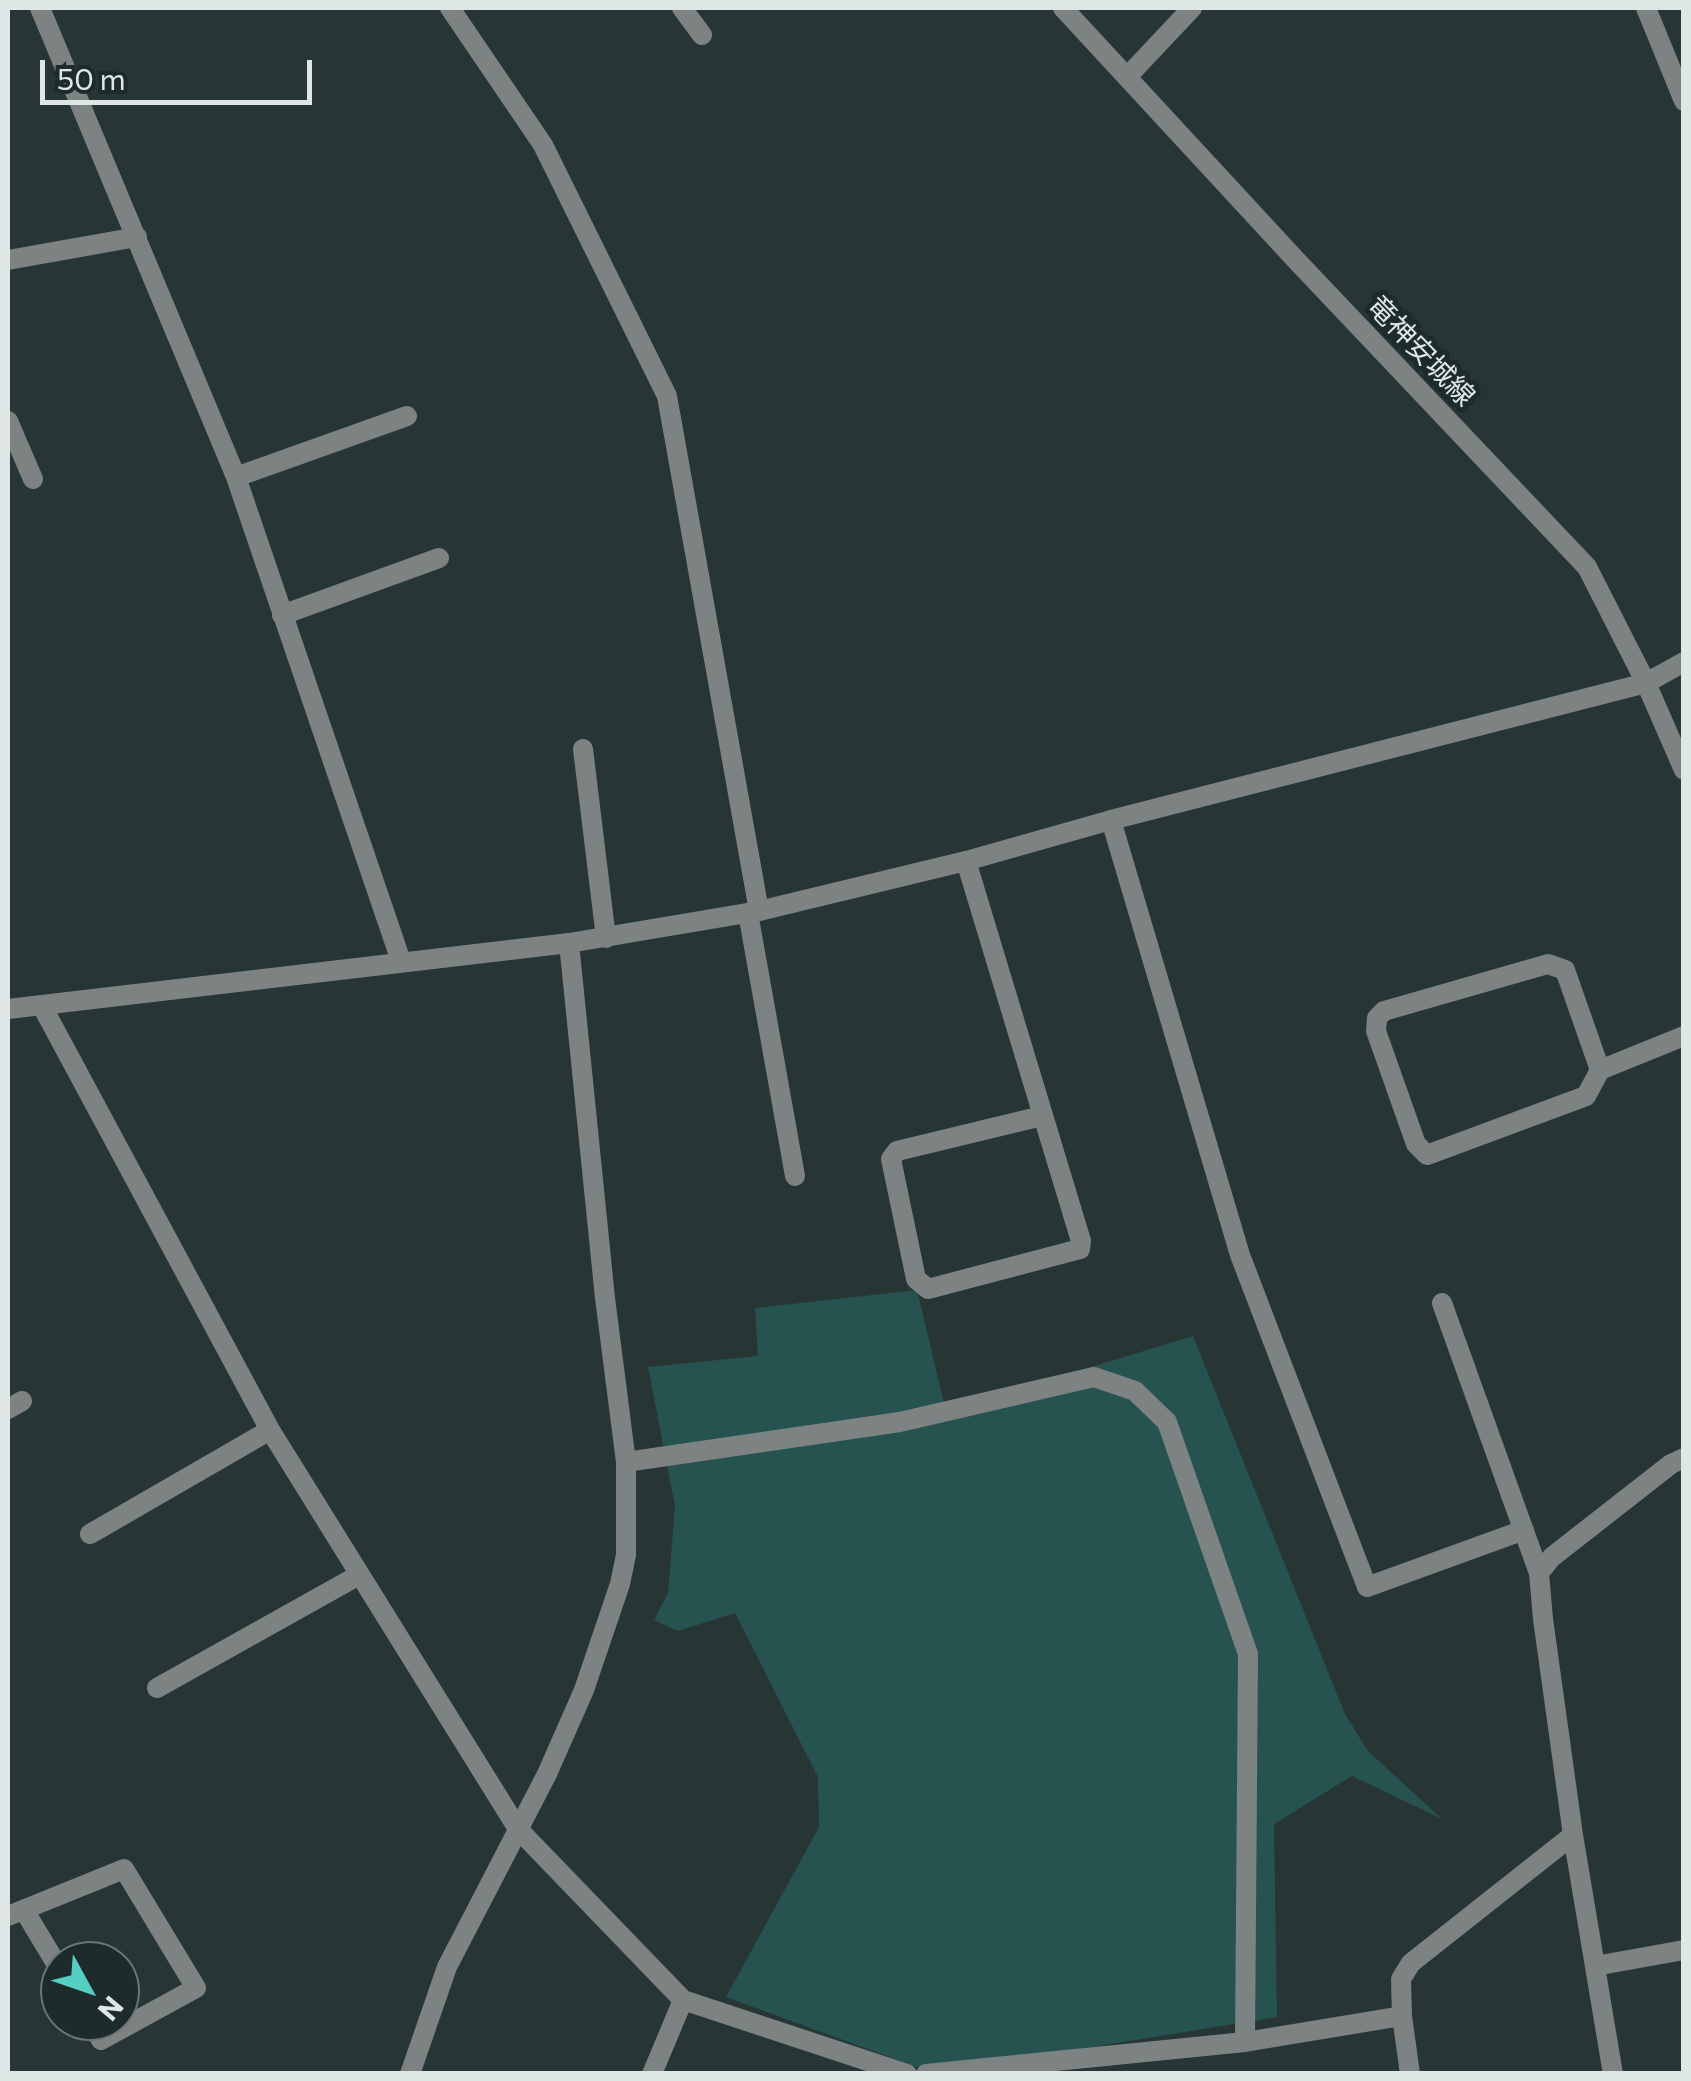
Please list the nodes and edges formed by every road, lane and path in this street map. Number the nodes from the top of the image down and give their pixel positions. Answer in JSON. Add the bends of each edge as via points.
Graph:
{"nodes":[{"id":1,"x":40,"y":8,"type":"edge"},
{"id":2,"x":450,"y":8,"type":"edge"},
{"id":3,"x":682,"y":8,"type":"edge"},
{"id":4,"x":1063,"y":8,"type":"edge"},
{"id":5,"x":1192,"y":8,"type":"edge"},
{"id":6,"x":1646,"y":8,"type":"edge"},
{"id":7,"x":702,"y":35,"type":"dead end"},
{"id":8,"x":1128,"y":76,"type":"junction"},
{"id":9,"x":1684,"y":101,"type":"edge"},
{"id":10,"x":137,"y":237,"type":"junction"},
{"id":11,"x":8,"y":260,"type":"edge"},
{"id":12,"x":407,"y":416,"type":"dead end"},
{"id":13,"x":8,"y":421,"type":"edge"},
{"id":14,"x":236,"y":476,"type":"junction"},
{"id":15,"x":34,"y":479,"type":"dead end"},
{"id":16,"x":439,"y":558,"type":"dead end"},
{"id":17,"x":282,"y":615,"type":"junction"},
{"id":18,"x":1684,"y":662,"type":"edge"},
{"id":19,"x":1646,"y":683,"type":"junction"},
{"id":20,"x":583,"y":749,"type":"dead end"},
{"id":21,"x":1684,"y":770,"type":"edge"},
{"id":22,"x":1112,"y":820,"type":"junction"},
{"id":23,"x":966,"y":860,"type":"junction"},
{"id":24,"x":754,"y":912,"type":"junction"},
{"id":25,"x":606,"y":938,"type":"junction"},
{"id":26,"x":569,"y":943,"type":"junction"},
{"id":27,"x":401,"y":962,"type":"junction"},
{"id":28,"x":42,"y":1006,"type":"junction"},
{"id":29,"x":8,"y":1010,"type":"edge"},
{"id":30,"x":1684,"y":1036,"type":"edge"},
{"id":31,"x":1600,"y":1070,"type":"junction"},
{"id":32,"x":1042,"y":1116,"type":"junction"},
{"id":33,"x":795,"y":1176,"type":"dead end"},
{"id":34,"x":1442,"y":1302,"type":"dead end"},
{"id":35,"x":270,"y":1430,"type":"junction"},
{"id":36,"x":1684,"y":1458,"type":"edge"},
{"id":37,"x":626,"y":1462,"type":"junction"},
{"id":38,"x":1524,"y":1530,"type":"junction"},
{"id":39,"x":90,"y":1534,"type":"dead end"},
{"id":40,"x":1540,"y":1573,"type":"junction"},
{"id":41,"x":359,"y":1575,"type":"junction"},
{"id":42,"x":157,"y":1688,"type":"dead end"},
{"id":43,"x":518,"y":1828,"type":"junction"},
{"id":44,"x":1573,"y":1835,"type":"junction"},
{"id":45,"x":16,"y":1913,"type":"edge"},
{"id":46,"x":40,"y":1944,"type":"edge"},
{"id":47,"x":1684,"y":1950,"type":"edge"},
{"id":48,"x":1595,"y":1966,"type":"junction"},
{"id":49,"x":683,"y":2000,"type":"junction"},
{"id":50,"x":1402,"y":2016,"type":"junction"},
{"id":51,"x":140,"y":2019,"type":"edge"},
{"id":52,"x":1245,"y":2042,"type":"junction"},
{"id":53,"x":411,"y":2073,"type":"edge"},
{"id":54,"x":652,"y":2074,"type":"edge"},
{"id":55,"x":907,"y":2074,"type":"edge"},
{"id":56,"x":926,"y":2074,"type":"edge"},
{"id":57,"x":1410,"y":2074,"type":"edge"},
{"id":58,"x":1613,"y":2074,"type":"edge"}],
"edges":[{"from":1,"to":10,"type":"street"},
{"from":2,"to":24,"type":"street","via":[[543,145],[667,396]]},
{"from":3,"to":7,"type":"street"},
{"from":4,"to":8,"type":"street","name":"竜神安城線"},
{"from":5,"to":8,"type":"street"},
{"from":6,"to":9,"type":"street"},
{"from":8,"to":19,"type":"street","name":"竜神安城線","via":[[1587,567]]},
{"from":10,"to":11,"type":"street"},
{"from":10,"to":14,"type":"street"},
{"from":12,"to":14,"type":"street"},
{"from":13,"to":15,"type":"street"},
{"from":14,"to":17,"type":"street"},
{"from":16,"to":17,"type":"street"},
{"from":17,"to":27,"type":"street"},
{"from":18,"to":19,"type":"street"},
{"from":19,"to":21,"type":"street","name":"竜神安城線"},
{"from":19,"to":22,"type":"street"},
{"from":20,"to":25,"type":"street"},
{"from":22,"to":23,"type":"street"},
{"from":22,"to":38,"type":"street","via":[[1240,1255],[1367,1587]]},
{"from":23,"to":24,"type":"street"},
{"from":23,"to":32,"type":"street"},
{"from":24,"to":25,"type":"street"},
{"from":24,"to":33,"type":"street"},
{"from":25,"to":26,"type":"street"},
{"from":26,"to":27,"type":"street"},
{"from":26,"to":37,"type":"street"},
{"from":27,"to":28,"type":"street"},
{"from":28,"to":29,"type":"street"},
{"from":28,"to":35,"type":"street"},
{"from":30,"to":31,"type":"street"},
{"from":31,"to":31,"type":"street","via":[[1586,1096],[1427,1155],[1416,1144],[1377,1018],[1548,964],[1565,970]]},
{"from":32,"to":32,"type":"street","via":[[1080,1249],[928,1290],[916,1279],[891,1159]]},
{"from":34,"to":38,"type":"street"},
{"from":35,"to":39,"type":"street"},
{"from":35,"to":41,"type":"street"},
{"from":36,"to":40,"type":"street"},
{"from":37,"to":43,"type":"street","via":[[620,1584],[584,1690]]},
{"from":37,"to":52,"type":"street","via":[[900,1422],[1094,1377],[1135,1391],[1167,1422],[1248,1654]]},
{"from":38,"to":40,"type":"street"},
{"from":40,"to":44,"type":"street"},
{"from":41,"to":42,"type":"street"},
{"from":41,"to":43,"type":"street"},
{"from":43,"to":49,"type":"street"},
{"from":43,"to":53,"type":"street","via":[[447,1967]]},
{"from":44,"to":48,"type":"street"},
{"from":44,"to":50,"type":"street","via":[[1410,1963],[1401,1980]]},
{"from":45,"to":46,"type":"street"},
{"from":45,"to":51,"type":"street","via":[[124,1870],[196,1988]]},
{"from":47,"to":48,"type":"street"},
{"from":48,"to":58,"type":"street"},
{"from":49,"to":54,"type":"street"},
{"from":49,"to":55,"type":"street"},
{"from":50,"to":52,"type":"street"},
{"from":50,"to":57,"type":"street"},
{"from":52,"to":56,"type":"street"}]}
